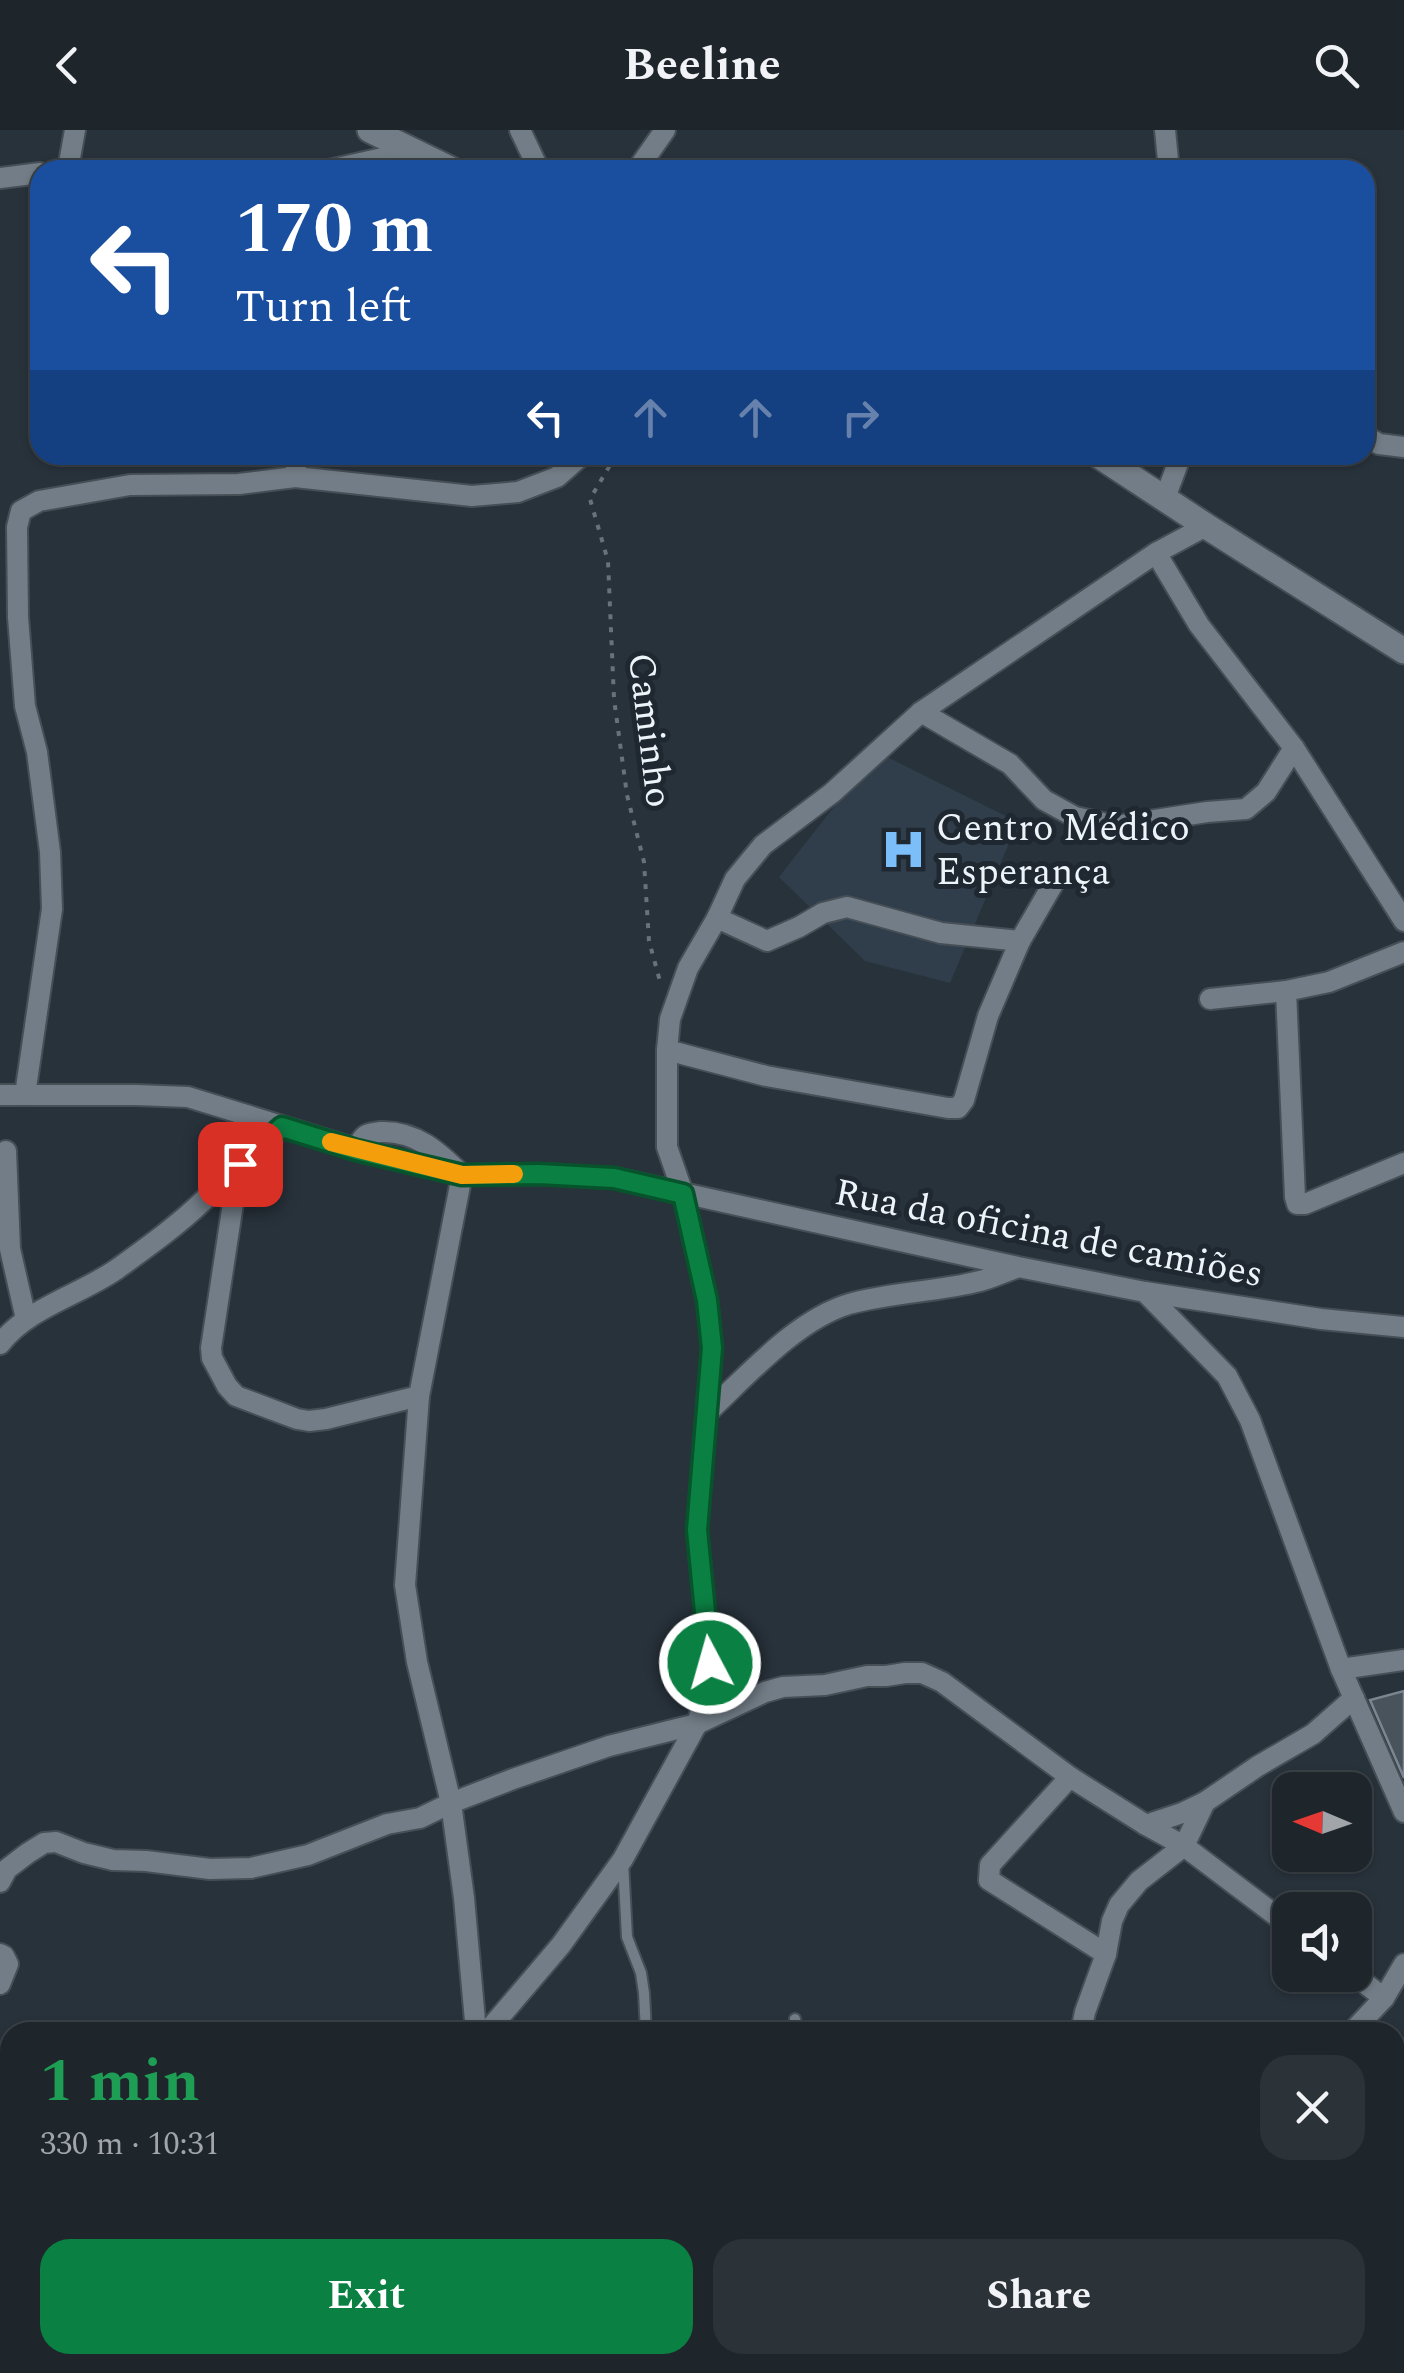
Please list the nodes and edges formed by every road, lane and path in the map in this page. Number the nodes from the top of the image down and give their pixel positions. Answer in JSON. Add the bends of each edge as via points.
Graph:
{"nodes":[{"id":1,"x":75,"y":130,"type":"edge"},
{"id":2,"x":370,"y":130,"type":"edge"},
{"id":3,"x":520,"y":130,"type":"edge"},
{"id":4,"x":666,"y":130,"type":"edge"},
{"id":5,"x":1164,"y":130,"type":"edge"},
{"id":6,"x":414,"y":152,"type":"junction"},
{"id":7,"x":70,"y":160,"type":"edge"},
{"id":8,"x":376,"y":160,"type":"edge"},
{"id":9,"x":431,"y":160,"type":"edge"},
{"id":10,"x":534,"y":160,"type":"edge"},
{"id":11,"x":644,"y":160,"type":"edge"},
{"id":12,"x":1168,"y":160,"type":"edge"},
{"id":13,"x":30,"y":174,"type":"edge"},
{"id":14,"x":0,"y":178,"type":"edge"},
{"id":15,"x":1375,"y":442,"type":"edge"},
{"id":16,"x":1404,"y":447,"type":"edge"},
{"id":17,"x":297,"y":465,"type":"edge"},
{"id":18,"x":571,"y":465,"type":"edge"},
{"id":19,"x":610,"y":465,"type":"edge"},
{"id":20,"x":1114,"y":465,"type":"edge"},
{"id":21,"x":1178,"y":465,"type":"edge"},
{"id":22,"x":296,"y":477,"type":"junction"},
{"id":23,"x":1165,"y":498,"type":"junction"},
{"id":24,"x":1206,"y":526,"type":"junction"},
{"id":25,"x":1156,"y":552,"type":"junction"},
{"id":26,"x":1404,"y":651,"type":"edge"},
{"id":27,"x":921,"y":712,"type":"junction"},
{"id":28,"x":1294,"y":748,"type":"junction"},
{"id":29,"x":1053,"y":884,"type":"dead end"},
{"id":30,"x":717,"y":918,"type":"junction"},
{"id":31,"x":1404,"y":921,"type":"edge"},
{"id":32,"x":1020,"y":941,"type":"junction"},
{"id":33,"x":1404,"y":952,"type":"edge"},
{"id":34,"x":1286,"y":991,"type":"junction"},
{"id":35,"x":1210,"y":1000,"type":"dead end"},
{"id":36,"x":670,"y":1019,"type":"junction"},
{"id":37,"x":667,"y":1050,"type":"junction"},
{"id":38,"x":26,"y":1095,"type":"junction"},
{"id":39,"x":0,"y":1096,"type":"edge"},
{"id":40,"x":282,"y":1127,"type":"junction"},
{"id":41,"x":6,"y":1151,"type":"dead end"},
{"id":42,"x":1404,"y":1163,"type":"edge"},
{"id":43,"x":240,"y":1164,"type":"junction"},
{"id":44,"x":462,"y":1175,"type":"junction"},
{"id":45,"x":683,"y":1194,"type":"junction"},
{"id":46,"x":1018,"y":1268,"type":"junction"},
{"id":47,"x":1145,"y":1292,"type":"junction"},
{"id":48,"x":26,"y":1320,"type":"junction"},
{"id":49,"x":1404,"y":1327,"type":"edge"},
{"id":50,"x":0,"y":1344,"type":"edge"},
{"id":51,"x":419,"y":1396,"type":"junction"},
{"id":52,"x":708,"y":1412,"type":"junction"},
{"id":53,"x":1404,"y":1660,"type":"edge"},
{"id":54,"x":1342,"y":1669,"type":"junction"},
{"id":55,"x":1354,"y":1698,"type":"junction"},
{"id":56,"x":697,"y":1724,"type":"junction"},
{"id":57,"x":1070,"y":1777,"type":"junction"},
{"id":58,"x":1206,"y":1802,"type":"junction"},
{"id":59,"x":451,"y":1803,"type":"junction"},
{"id":60,"x":1404,"y":1812,"type":"edge"},
{"id":61,"x":1146,"y":1826,"type":"junction"},
{"id":62,"x":1184,"y":1846,"type":"junction"},
{"id":63,"x":623,"y":1860,"type":"junction"},
{"id":64,"x":0,"y":1882,"type":"edge"},
{"id":65,"x":1272,"y":1912,"type":"edge"},
{"id":66,"x":0,"y":1954,"type":"edge"},
{"id":67,"x":1106,"y":1954,"type":"junction"},
{"id":68,"x":1404,"y":1964,"type":"edge"},
{"id":69,"x":0,"y":1984,"type":"edge"},
{"id":70,"x":1372,"y":1989,"type":"edge"},
{"id":71,"x":1384,"y":1998,"type":"junction"},
{"id":72,"x":795,"y":2019,"type":"dead end"},
{"id":73,"x":475,"y":2022,"type":"edge"},
{"id":74,"x":496,"y":2022,"type":"edge"},
{"id":75,"x":645,"y":2022,"type":"edge"},
{"id":76,"x":796,"y":2022,"type":"edge"},
{"id":77,"x":1083,"y":2022,"type":"edge"},
{"id":78,"x":1361,"y":2022,"type":"edge"}],
"edges":[{"from":1,"to":7,"type":"street"},
{"from":2,"to":6,"type":"street"},
{"from":3,"to":10,"type":"street"},
{"from":4,"to":11,"type":"street"},
{"from":5,"to":12,"type":"street"},
{"from":6,"to":8,"type":"street"},
{"from":6,"to":9,"type":"street"},
{"from":13,"to":14,"type":"street"},
{"from":15,"to":16,"type":"street"},
{"from":17,"to":22,"type":"street"},
{"from":18,"to":22,"type":"street","via":[[518,492],[472,496]]},
{"from":19,"to":36,"type":"path","name":"Caminho","via":[[590,500],[608,561],[614,698],[644,862],[649,941]]},
{"from":20,"to":23,"type":"street"},
{"from":21,"to":23,"type":"street"},
{"from":22,"to":38,"type":"street","via":[[130,485],[39,502],[21,512],[18,617],[52,908]]},
{"from":23,"to":24,"type":"street"},
{"from":24,"to":25,"type":"street"},
{"from":24,"to":26,"type":"street"},
{"from":25,"to":27,"type":"street"},
{"from":25,"to":28,"type":"street","via":[[1199,625]]},
{"from":27,"to":28,"type":"street","via":[[1010,764],[1044,800],[1075,818],[1116,826],[1246,810]]},
{"from":27,"to":30,"type":"street","via":[[832,794],[763,845]]},
{"from":28,"to":31,"type":"street"},
{"from":29,"to":32,"type":"street"},
{"from":30,"to":32,"type":"street","via":[[768,941],[847,908],[941,932]]},
{"from":30,"to":36,"type":"street","via":[[688,968]]},
{"from":32,"to":37,"type":"street","via":[[958,1108],[766,1076]]},
{"from":33,"to":34,"type":"street","via":[[1330,982]]},
{"from":34,"to":35,"type":"street"},
{"from":34,"to":42,"type":"street","via":[[1297,1204]]},
{"from":36,"to":37,"type":"street"},
{"from":37,"to":45,"type":"street","via":[[667,1146]]},
{"from":38,"to":39,"type":"street"},
{"from":38,"to":40,"type":"street","via":[[188,1097]]},
{"from":40,"to":43,"type":"street"},
{"from":40,"to":44,"type":"street"},
{"from":41,"to":48,"type":"street","via":[[10,1249]]},
{"from":43,"to":48,"type":"street","via":[[201,1204],[114,1271]]},
{"from":43,"to":51,"type":"street","via":[[211,1348],[227,1386],[236,1396],[309,1421]]},
{"from":44,"to":45,"type":"street","name":"Rua da oficina de camiões","via":[[614,1178]]},
{"from":44,"to":51,"type":"street"},
{"from":45,"to":46,"type":"street","name":"Rua da oficina de camiões"},
{"from":45,"to":52,"type":"street","via":[[707,1300]]},
{"from":46,"to":47,"type":"street","name":"Rua da oficina de camiões"},
{"from":46,"to":52,"type":"street","via":[[980,1282],[848,1305],[818,1318]]},
{"from":47,"to":49,"type":"street","name":"Rua da oficina de camiões"},
{"from":47,"to":54,"type":"street","via":[[1227,1376],[1250,1420]]},
{"from":48,"to":50,"type":"street"},
{"from":51,"to":59,"type":"street","via":[[405,1584]]},
{"from":52,"to":56,"type":"street","via":[[697,1530],[710,1663]]},
{"from":53,"to":54,"type":"street"},
{"from":54,"to":55,"type":"street"},
{"from":55,"to":58,"type":"street","via":[[1313,1734]]},
{"from":55,"to":60,"type":"street"},
{"from":56,"to":57,"type":"street","via":[[783,1687],[922,1674]]},
{"from":56,"to":59,"type":"street","via":[[608,1746]]},
{"from":56,"to":63,"type":"street"},
{"from":57,"to":61,"type":"street"},
{"from":57,"to":67,"type":"street","via":[[990,1865],[989,1880]]},
{"from":58,"to":61,"type":"street"},
{"from":58,"to":62,"type":"street"},
{"from":59,"to":64,"type":"street","via":[[308,1855],[250,1868],[113,1860],[44,1843],[7,1869]]},
{"from":59,"to":73,"type":"street"},
{"from":61,"to":62,"type":"street"},
{"from":62,"to":65,"type":"street"},
{"from":62,"to":67,"type":"street","via":[[1139,1880],[1119,1905]]},
{"from":63,"to":74,"type":"street"},
{"from":63,"to":75,"type":"lane","via":[[626,1936],[641,1973]]},
{"from":66,"to":69,"type":"street","via":[[8,1964]]},
{"from":67,"to":77,"type":"street"},
{"from":68,"to":71,"type":"street"},
{"from":70,"to":71,"type":"street"},
{"from":71,"to":78,"type":"street"},
{"from":72,"to":76,"type":"lane"}]}
